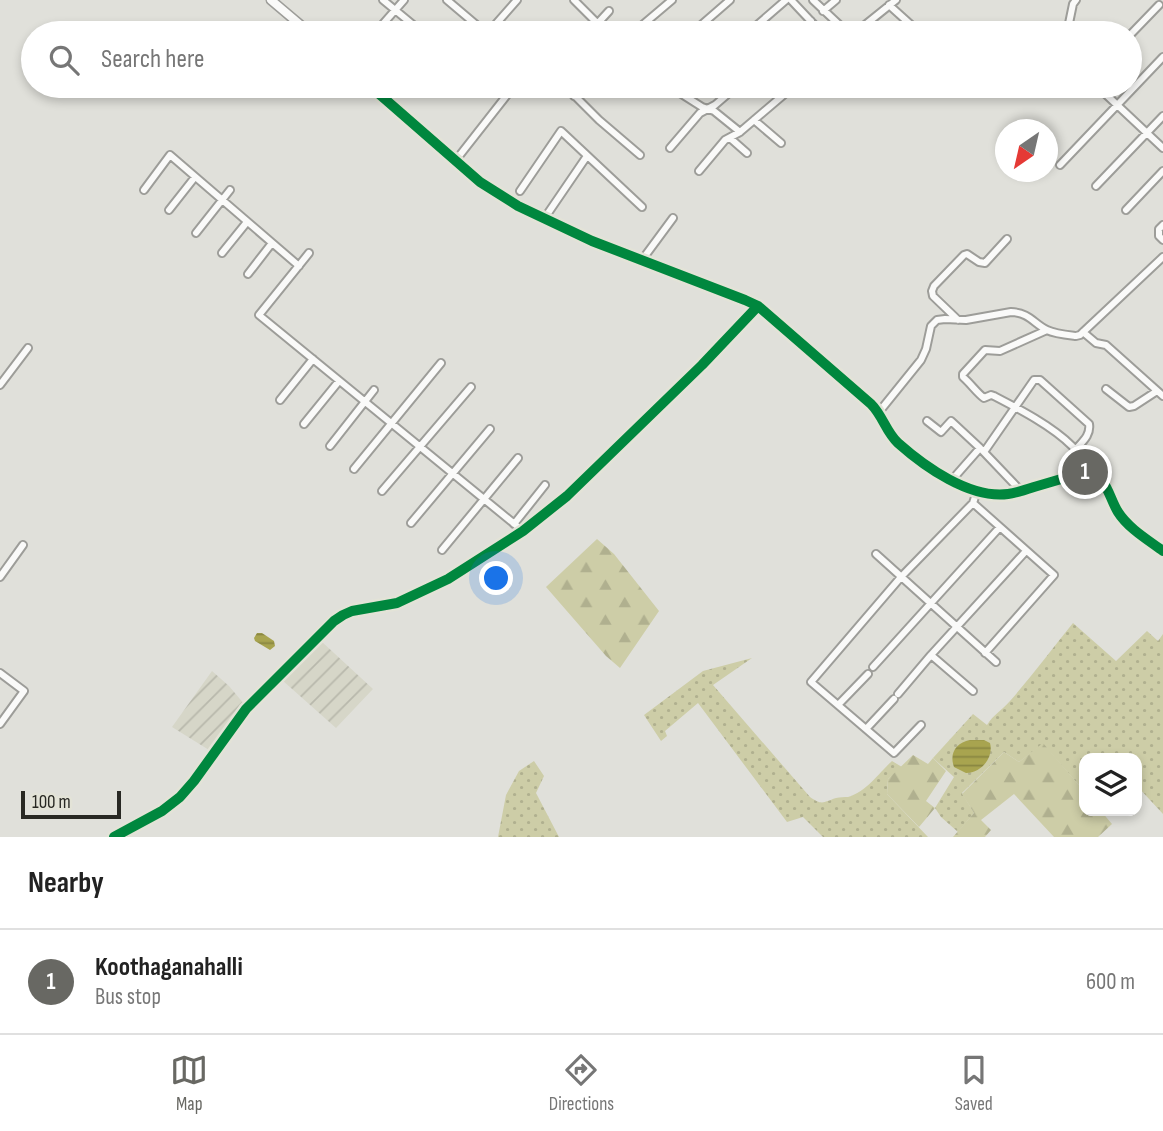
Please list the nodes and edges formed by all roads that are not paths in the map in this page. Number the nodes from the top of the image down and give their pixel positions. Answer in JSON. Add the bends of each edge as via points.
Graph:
{"nodes":[{"id":1,"x":271,"y":0,"type":"edge"},
{"id":2,"x":383,"y":0,"type":"edge"},
{"id":3,"x":404,"y":0,"type":"edge"},
{"id":4,"x":447,"y":0,"type":"edge"},
{"id":5,"x":464,"y":0,"type":"edge"},
{"id":6,"x":517,"y":0,"type":"edge"},
{"id":7,"x":575,"y":0,"type":"edge"},
{"id":8,"x":671,"y":0,"type":"edge"},
{"id":9,"x":730,"y":0,"type":"edge"},
{"id":10,"x":786,"y":0,"type":"edge"},
{"id":11,"x":791,"y":0,"type":"edge"},
{"id":12,"x":813,"y":0,"type":"edge"},
{"id":13,"x":836,"y":0,"type":"edge"},
{"id":14,"x":896,"y":0,"type":"edge"},
{"id":15,"x":1076,"y":0,"type":"edge"},
{"id":16,"x":889,"y":5,"type":"junction"},
{"id":17,"x":1159,"y":5,"type":"dead end"},
{"id":18,"x":457,"y":8,"type":"junction"},
{"id":19,"x":395,"y":10,"type":"junction"},
{"id":20,"x":608,"y":11,"type":"dead end"},
{"id":21,"x":823,"y":11,"type":"junction"},
{"id":22,"x":296,"y":21,"type":"edge"},
{"id":23,"x":385,"y":21,"type":"edge"},
{"id":24,"x":408,"y":21,"type":"edge"},
{"id":25,"x":473,"y":21,"type":"edge"},
{"id":26,"x":498,"y":21,"type":"edge"},
{"id":27,"x":596,"y":21,"type":"edge"},
{"id":28,"x":600,"y":21,"type":"edge"},
{"id":29,"x":647,"y":21,"type":"edge"},
{"id":30,"x":706,"y":21,"type":"edge"},
{"id":31,"x":762,"y":21,"type":"edge"},
{"id":32,"x":811,"y":21,"type":"edge"},
{"id":33,"x":834,"y":21,"type":"edge"},
{"id":34,"x":870,"y":21,"type":"edge"},
{"id":35,"x":907,"y":21,"type":"edge"},
{"id":36,"x":1070,"y":21,"type":"edge"},
{"id":37,"x":1142,"y":23,"type":"edge"},
{"id":38,"x":1163,"y":58,"type":"edge"},
{"id":39,"x":1142,"y":80,"type":"edge"},
{"id":40,"x":384,"y":98,"type":"edge"},
{"id":41,"x":505,"y":98,"type":"edge"},
{"id":42,"x":576,"y":98,"type":"edge"},
{"id":43,"x":688,"y":98,"type":"edge"},
{"id":44,"x":722,"y":98,"type":"edge"},
{"id":45,"x":780,"y":98,"type":"edge"},
{"id":46,"x":1110,"y":98,"type":"edge"},
{"id":47,"x":1125,"y":98,"type":"edge"},
{"id":48,"x":1118,"y":105,"type":"junction"},
{"id":49,"x":708,"y":109,"type":"junction"},
{"id":50,"x":1163,"y":116,"type":"edge"},
{"id":51,"x":754,"y":120,"type":"junction"},
{"id":52,"x":740,"y":132,"type":"junction"},
{"id":53,"x":1147,"y":133,"type":"junction"},
{"id":54,"x":730,"y":138,"type":"junction"},
{"id":55,"x":781,"y":143,"type":"dead end"},
{"id":56,"x":670,"y":148,"type":"dead end"},
{"id":57,"x":1163,"y":148,"type":"edge"},
{"id":58,"x":747,"y":153,"type":"dead end"},
{"id":59,"x":640,"y":155,"type":"dead end"},
{"id":60,"x":587,"y":156,"type":"junction"},
{"id":61,"x":456,"y":160,"type":"junction"},
{"id":62,"x":1060,"y":165,"type":"dead end"},
{"id":63,"x":699,"y":171,"type":"dead end"},
{"id":64,"x":1163,"y":171,"type":"edge"},
{"id":65,"x":195,"y":177,"type":"junction"},
{"id":66,"x":1096,"y":187,"type":"dead end"},
{"id":67,"x":144,"y":190,"type":"dead end"},
{"id":68,"x":230,"y":190,"type":"dead end"},
{"id":69,"x":520,"y":191,"type":"dead end"},
{"id":70,"x":222,"y":200,"type":"junction"},
{"id":71,"x":642,"y":207,"type":"dead end"},
{"id":72,"x":169,"y":210,"type":"dead end"},
{"id":73,"x":1126,"y":210,"type":"dead end"},
{"id":74,"x":673,"y":218,"type":"dead end"},
{"id":75,"x":544,"y":219,"type":"junction"},
{"id":76,"x":247,"y":222,"type":"junction"},
{"id":77,"x":1163,"y":225,"type":"edge"},
{"id":78,"x":196,"y":233,"type":"dead end"},
{"id":79,"x":1007,"y":239,"type":"dead end"},
{"id":80,"x":1163,"y":240,"type":"edge"},
{"id":81,"x":272,"y":243,"type":"junction"},
{"id":82,"x":222,"y":253,"type":"dead end"},
{"id":83,"x":309,"y":253,"type":"dead end"},
{"id":84,"x":1163,"y":257,"type":"edge"},
{"id":85,"x":642,"y":260,"type":"junction"},
{"id":86,"x":299,"y":266,"type":"junction"},
{"id":87,"x":248,"y":275,"type":"dead end"},
{"id":88,"x":758,"y":306,"type":"junction"},
{"id":89,"x":958,"y":320,"type":"junction"},
{"id":90,"x":1047,"y":330,"type":"junction"},
{"id":91,"x":1083,"y":332,"type":"junction"},
{"id":92,"x":28,"y":348,"type":"dead end"},
{"id":93,"x":313,"y":359,"type":"junction"},
{"id":94,"x":441,"y":363,"type":"dead end"},
{"id":95,"x":340,"y":381,"type":"junction"},
{"id":96,"x":0,"y":385,"type":"edge"},
{"id":97,"x":471,"y":387,"type":"dead end"},
{"id":98,"x":1106,"y":389,"type":"dead end"},
{"id":99,"x":374,"y":390,"type":"dead end"},
{"id":100,"x":1160,"y":393,"type":"edge"},
{"id":101,"x":280,"y":400,"type":"dead end"},
{"id":102,"x":365,"y":401,"type":"junction"},
{"id":103,"x":1016,"y":407,"type":"junction"},
{"id":104,"x":879,"y":412,"type":"junction"},
{"id":105,"x":927,"y":421,"type":"dead end"},
{"id":106,"x":391,"y":423,"type":"junction"},
{"id":107,"x":304,"y":424,"type":"dead end"},
{"id":108,"x":490,"y":429,"type":"dead end"},
{"id":109,"x":330,"y":446,"type":"dead end"},
{"id":110,"x":420,"y":447,"type":"junction"},
{"id":111,"x":1076,"y":449,"type":"junction"},
{"id":112,"x":982,"y":450,"type":"junction"},
{"id":113,"x":518,"y":458,"type":"dead end"},
{"id":114,"x":354,"y":470,"type":"dead end"},
{"id":115,"x":1092,"y":472,"type":"junction"},
{"id":116,"x":452,"y":473,"type":"junction"},
{"id":117,"x":951,"y":481,"type":"junction"},
{"id":118,"x":545,"y":485,"type":"dead end"},
{"id":119,"x":382,"y":491,"type":"dead end"},
{"id":120,"x":977,"y":491,"type":"junction"},
{"id":121,"x":1021,"y":491,"type":"junction"},
{"id":122,"x":484,"y":499,"type":"junction"},
{"id":123,"x":973,"y":503,"type":"junction"},
{"id":124,"x":411,"y":523,"type":"dead end"},
{"id":125,"x":514,"y":524,"type":"junction"},
{"id":126,"x":1000,"y":527,"type":"junction"},
{"id":127,"x":523,"y":531,"type":"junction"},
{"id":128,"x":23,"y":545,"type":"dead end"},
{"id":129,"x":442,"y":550,"type":"dead end"},
{"id":130,"x":1163,"y":550,"type":"edge"},
{"id":131,"x":1026,"y":551,"type":"junction"},
{"id":132,"x":876,"y":554,"type":"dead end"},
{"id":133,"x":0,"y":577,"type":"edge"},
{"id":134,"x":901,"y":578,"type":"junction"},
{"id":135,"x":930,"y":604,"type":"junction"},
{"id":136,"x":957,"y":628,"type":"junction"},
{"id":137,"x":985,"y":653,"type":"junction"},
{"id":138,"x":931,"y":655,"type":"junction"},
{"id":139,"x":996,"y":662,"type":"dead end"},
{"id":140,"x":873,"y":667,"type":"dead end"},
{"id":141,"x":0,"y":673,"type":"edge"},
{"id":142,"x":868,"y":674,"type":"dead end"},
{"id":143,"x":973,"y":691,"type":"dead end"},
{"id":144,"x":838,"y":705,"type":"junction"},
{"id":145,"x":0,"y":723,"type":"edge"},
{"id":146,"x":921,"y":725,"type":"dead end"},
{"id":147,"x":866,"y":729,"type":"junction"},
{"id":148,"x":114,"y":837,"type":"edge"}],
"edges":[{"from":1,"to":22,"type":"street"},
{"from":2,"to":19,"type":"street"},
{"from":3,"to":19,"type":"street"},
{"from":4,"to":18,"type":"street"},
{"from":5,"to":18,"type":"street"},
{"from":6,"to":26,"type":"street"},
{"from":7,"to":27,"type":"street"},
{"from":8,"to":29,"type":"street"},
{"from":9,"to":30,"type":"street"},
{"from":10,"to":31,"type":"street"},
{"from":11,"to":32,"type":"street"},
{"from":12,"to":21,"type":"street"},
{"from":13,"to":21,"type":"street"},
{"from":14,"to":16,"type":"street"},
{"from":15,"to":36,"type":"street"},
{"from":16,"to":34,"type":"street"},
{"from":16,"to":35,"type":"street"},
{"from":17,"to":37,"type":"street"},
{"from":18,"to":25,"type":"street"},
{"from":19,"to":23,"type":"street"},
{"from":19,"to":24,"type":"street"},
{"from":20,"to":28,"type":"street"},
{"from":21,"to":33,"type":"street"},
{"from":38,"to":39,"type":"street"},
{"from":40,"to":61,"type":"street"},
{"from":41,"to":61,"type":"street"},
{"from":42,"to":59,"type":"street"},
{"from":43,"to":49,"type":"street"},
{"from":44,"to":49,"type":"street"},
{"from":45,"to":51,"type":"street"},
{"from":46,"to":48,"type":"street"},
{"from":47,"to":48,"type":"street"},
{"from":48,"to":53,"type":"street"},
{"from":48,"to":62,"type":"street"},
{"from":49,"to":52,"type":"street"},
{"from":49,"to":56,"type":"street"},
{"from":50,"to":53,"type":"street"},
{"from":51,"to":52,"type":"street"},
{"from":51,"to":55,"type":"street"},
{"from":52,"to":54,"type":"street"},
{"from":53,"to":57,"type":"street"},
{"from":53,"to":66,"type":"street"},
{"from":54,"to":58,"type":"street"},
{"from":54,"to":63,"type":"street"},
{"from":60,"to":69,"type":"street","via":[[561,131]]},
{"from":60,"to":71,"type":"street"},
{"from":60,"to":75,"type":"street"},
{"from":61,"to":75,"type":"street","via":[[498,195]]},
{"from":64,"to":73,"type":"street"},
{"from":65,"to":67,"type":"street","via":[[170,155]]},
{"from":65,"to":70,"type":"street"},
{"from":65,"to":72,"type":"street"},
{"from":68,"to":70,"type":"street"},
{"from":70,"to":76,"type":"street"},
{"from":70,"to":78,"type":"street"},
{"from":74,"to":85,"type":"street"},
{"from":75,"to":85,"type":"street"},
{"from":76,"to":81,"type":"street"},
{"from":76,"to":82,"type":"street"},
{"from":77,"to":80,"type":"street","via":[[1159,236]]},
{"from":79,"to":89,"type":"street","via":[[985,263],[967,254],[961,257],[934,286],[933,296]]},
{"from":81,"to":86,"type":"street"},
{"from":81,"to":87,"type":"street"},
{"from":83,"to":86,"type":"street"},
{"from":84,"to":91,"type":"street"},
{"from":85,"to":88,"type":"street"},
{"from":86,"to":93,"type":"street","via":[[259,315]]},
{"from":88,"to":104,"type":"street"},
{"from":88,"to":127,"type":"street","via":[[567,496]]},
{"from":89,"to":90,"type":"street","via":[[1018,312]]},
{"from":89,"to":104,"type":"street","via":[[937,320],[931,326],[921,360]]},
{"from":90,"to":91,"type":"street","via":[[1076,337]]},
{"from":90,"to":103,"type":"street","via":[[1000,351],[985,350],[963,374],[984,398],[991,395]]},
{"from":91,"to":100,"type":"street","via":[[1106,345]]},
{"from":92,"to":96,"type":"street"},
{"from":93,"to":95,"type":"street"},
{"from":93,"to":101,"type":"street"},
{"from":94,"to":106,"type":"street"},
{"from":95,"to":102,"type":"street"},
{"from":95,"to":107,"type":"street"},
{"from":97,"to":110,"type":"street"},
{"from":98,"to":100,"type":"street","via":[[1129,407]]},
{"from":99,"to":102,"type":"street"},
{"from":102,"to":106,"type":"street"},
{"from":102,"to":109,"type":"street"},
{"from":103,"to":111,"type":"street"},
{"from":103,"to":111,"type":"street","via":[[1034,380],[1040,380],[1089,424],[1088,435]]},
{"from":103,"to":112,"type":"street"},
{"from":104,"to":117,"type":"street","via":[[897,443]]},
{"from":105,"to":112,"type":"street","via":[[942,432],[951,421]]},
{"from":106,"to":110,"type":"street"},
{"from":106,"to":114,"type":"street"},
{"from":108,"to":116,"type":"street"},
{"from":110,"to":116,"type":"street"},
{"from":110,"to":119,"type":"street"},
{"from":111,"to":115,"type":"street"},
{"from":112,"to":117,"type":"street"},
{"from":112,"to":121,"type":"street"},
{"from":113,"to":122,"type":"street"},
{"from":115,"to":121,"type":"street"},
{"from":115,"to":130,"type":"street","via":[[1100,476],[1119,515]]},
{"from":116,"to":122,"type":"street"},
{"from":116,"to":124,"type":"street"},
{"from":117,"to":120,"type":"street"},
{"from":118,"to":125,"type":"street"},
{"from":120,"to":121,"type":"street","via":[[1007,495]]},
{"from":120,"to":123,"type":"street"},
{"from":122,"to":125,"type":"street"},
{"from":122,"to":129,"type":"street"},
{"from":123,"to":126,"type":"street"},
{"from":123,"to":134,"type":"street"},
{"from":125,"to":127,"type":"street"},
{"from":126,"to":131,"type":"street"},
{"from":126,"to":135,"type":"street"},
{"from":127,"to":148,"type":"street","via":[[448,579],[397,603],[352,611],[334,621],[246,709],[180,797]]},
{"from":128,"to":133,"type":"street"},
{"from":131,"to":136,"type":"street"},
{"from":131,"to":137,"type":"street","via":[[1054,575]]},
{"from":132,"to":134,"type":"street"},
{"from":134,"to":135,"type":"street"},
{"from":134,"to":144,"type":"street","via":[[811,682]]},
{"from":135,"to":136,"type":"street"},
{"from":135,"to":140,"type":"street"},
{"from":136,"to":137,"type":"street"},
{"from":136,"to":138,"type":"street"},
{"from":137,"to":139,"type":"street"},
{"from":138,"to":143,"type":"street"},
{"from":138,"to":147,"type":"street"},
{"from":141,"to":145,"type":"street","via":[[24,691]]},
{"from":142,"to":144,"type":"street"},
{"from":144,"to":147,"type":"street"},
{"from":146,"to":147,"type":"street","via":[[894,753]]}]}
